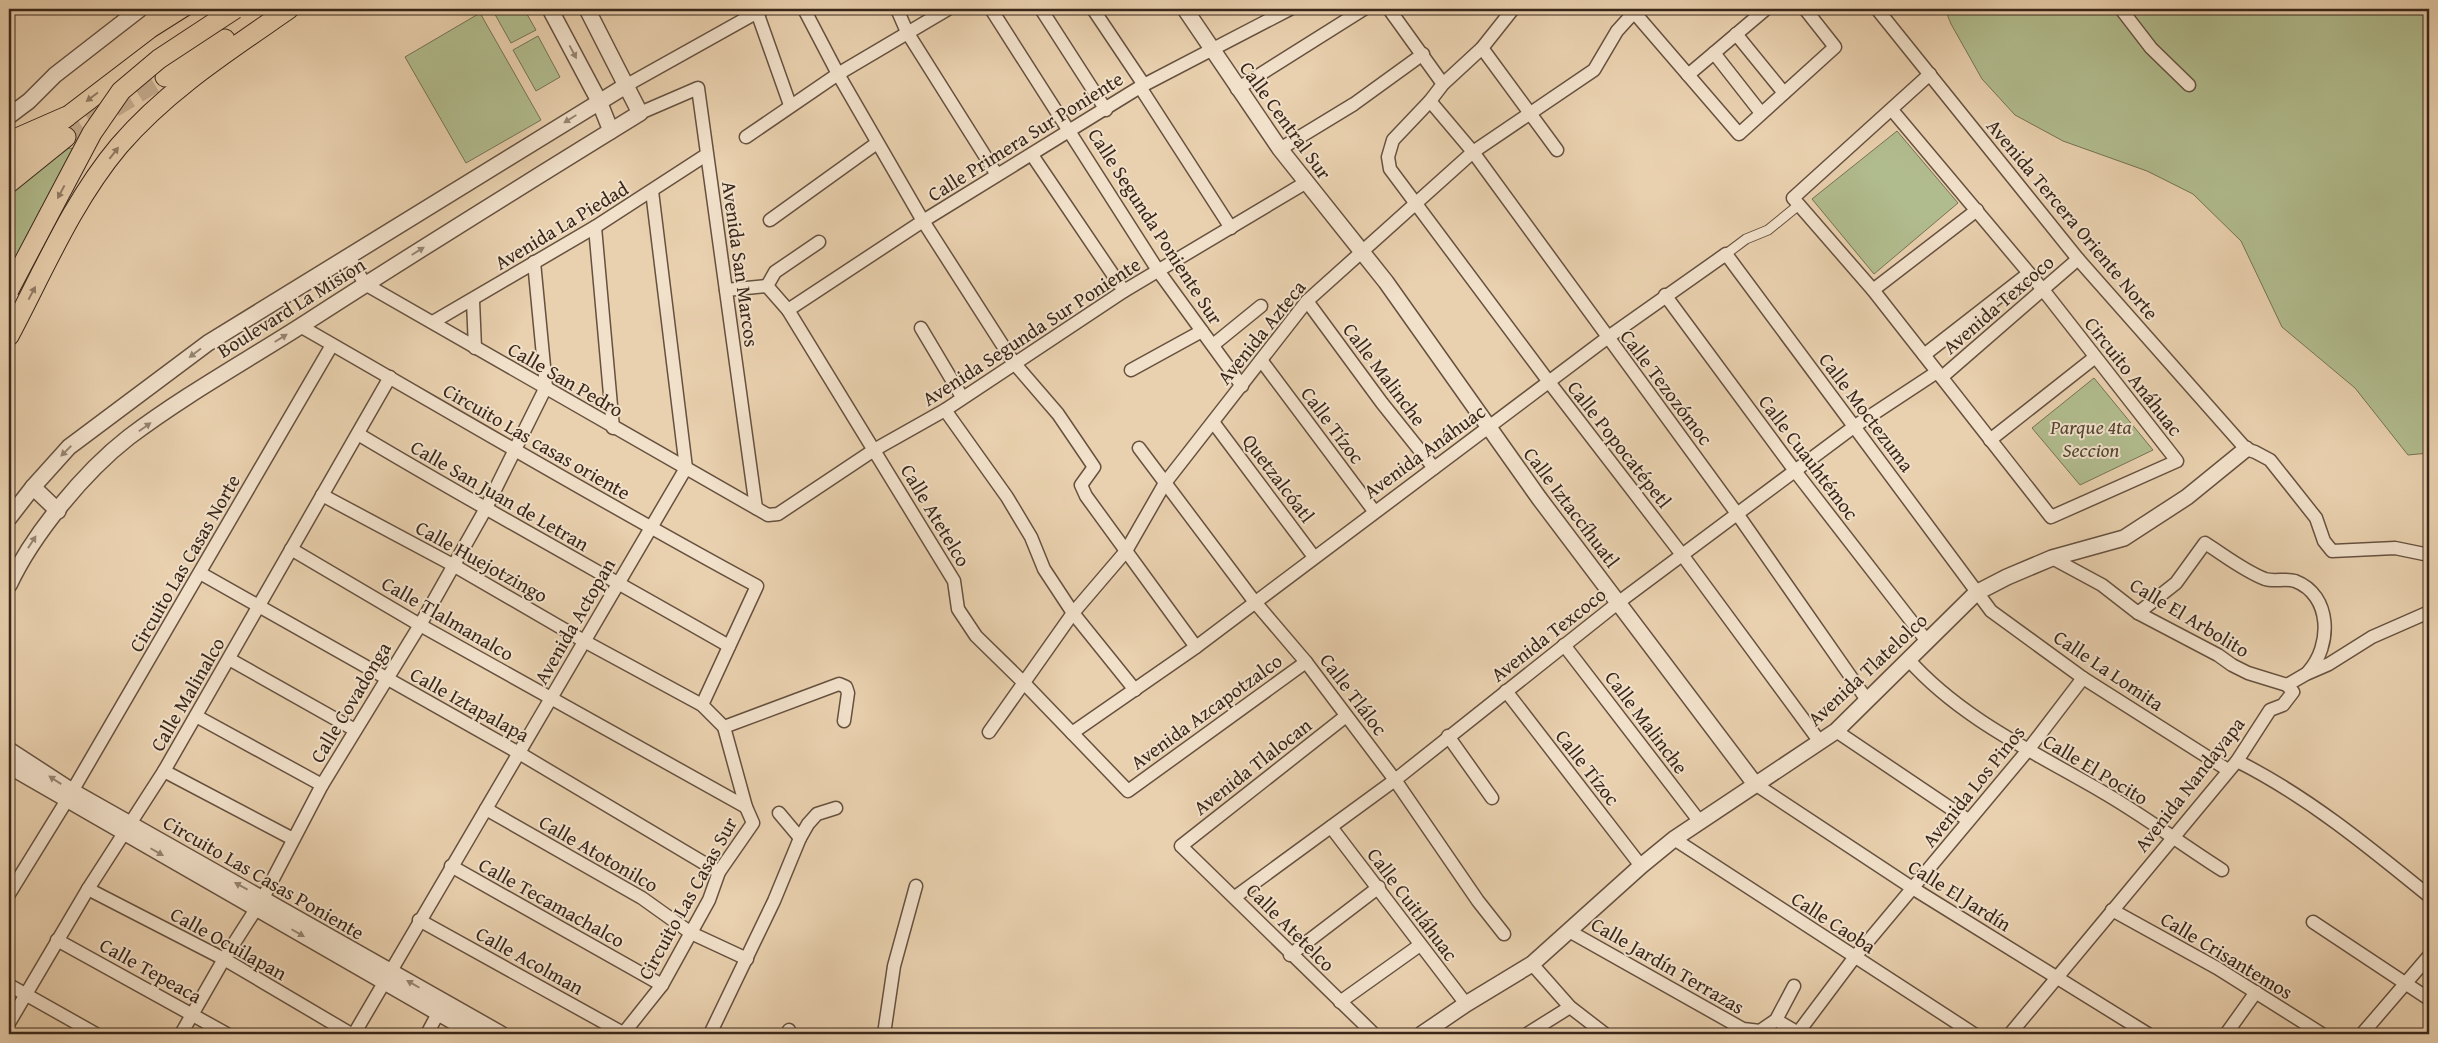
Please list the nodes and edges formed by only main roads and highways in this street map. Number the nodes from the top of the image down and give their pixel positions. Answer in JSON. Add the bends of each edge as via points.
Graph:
{"nodes":[{"id":1,"x":218,"y":9,"type":"edge"},
{"id":2,"x":235,"y":9,"type":"edge"},
{"id":3,"x":270,"y":9,"type":"edge"},
{"id":4,"x":289,"y":9,"type":"edge"},
{"id":5,"x":165,"y":77,"type":"tunnel mouth"},
{"id":6,"x":66,"y":127,"type":"junction"},
{"id":7,"x":9,"y":142,"type":"edge"},
{"id":8,"x":9,"y":161,"type":"edge"},
{"id":9,"x":9,"y":183,"type":"edge"},
{"id":10,"x":9,"y":290,"type":"edge"},
{"id":11,"x":9,"y":336,"type":"edge"}],
"edges":[{"from":1,"to":6,"type":"main road","one_way":true,"via":[[161,45]]},
{"from":2,"to":10,"type":"main road","one_way":true,"bridge":true,"via":[[159,59],[121,91],[92,133]]},
{"from":3,"to":5,"type":"main road"},
{"from":11,"to":4,"type":"main road","one_way":true,"via":[[79,203],[119,146],[178,88]]},
{"from":6,"to":7,"type":"highway"},
{"from":6,"to":8,"type":"main road"},
{"from":6,"to":9,"type":"main road"}]}
